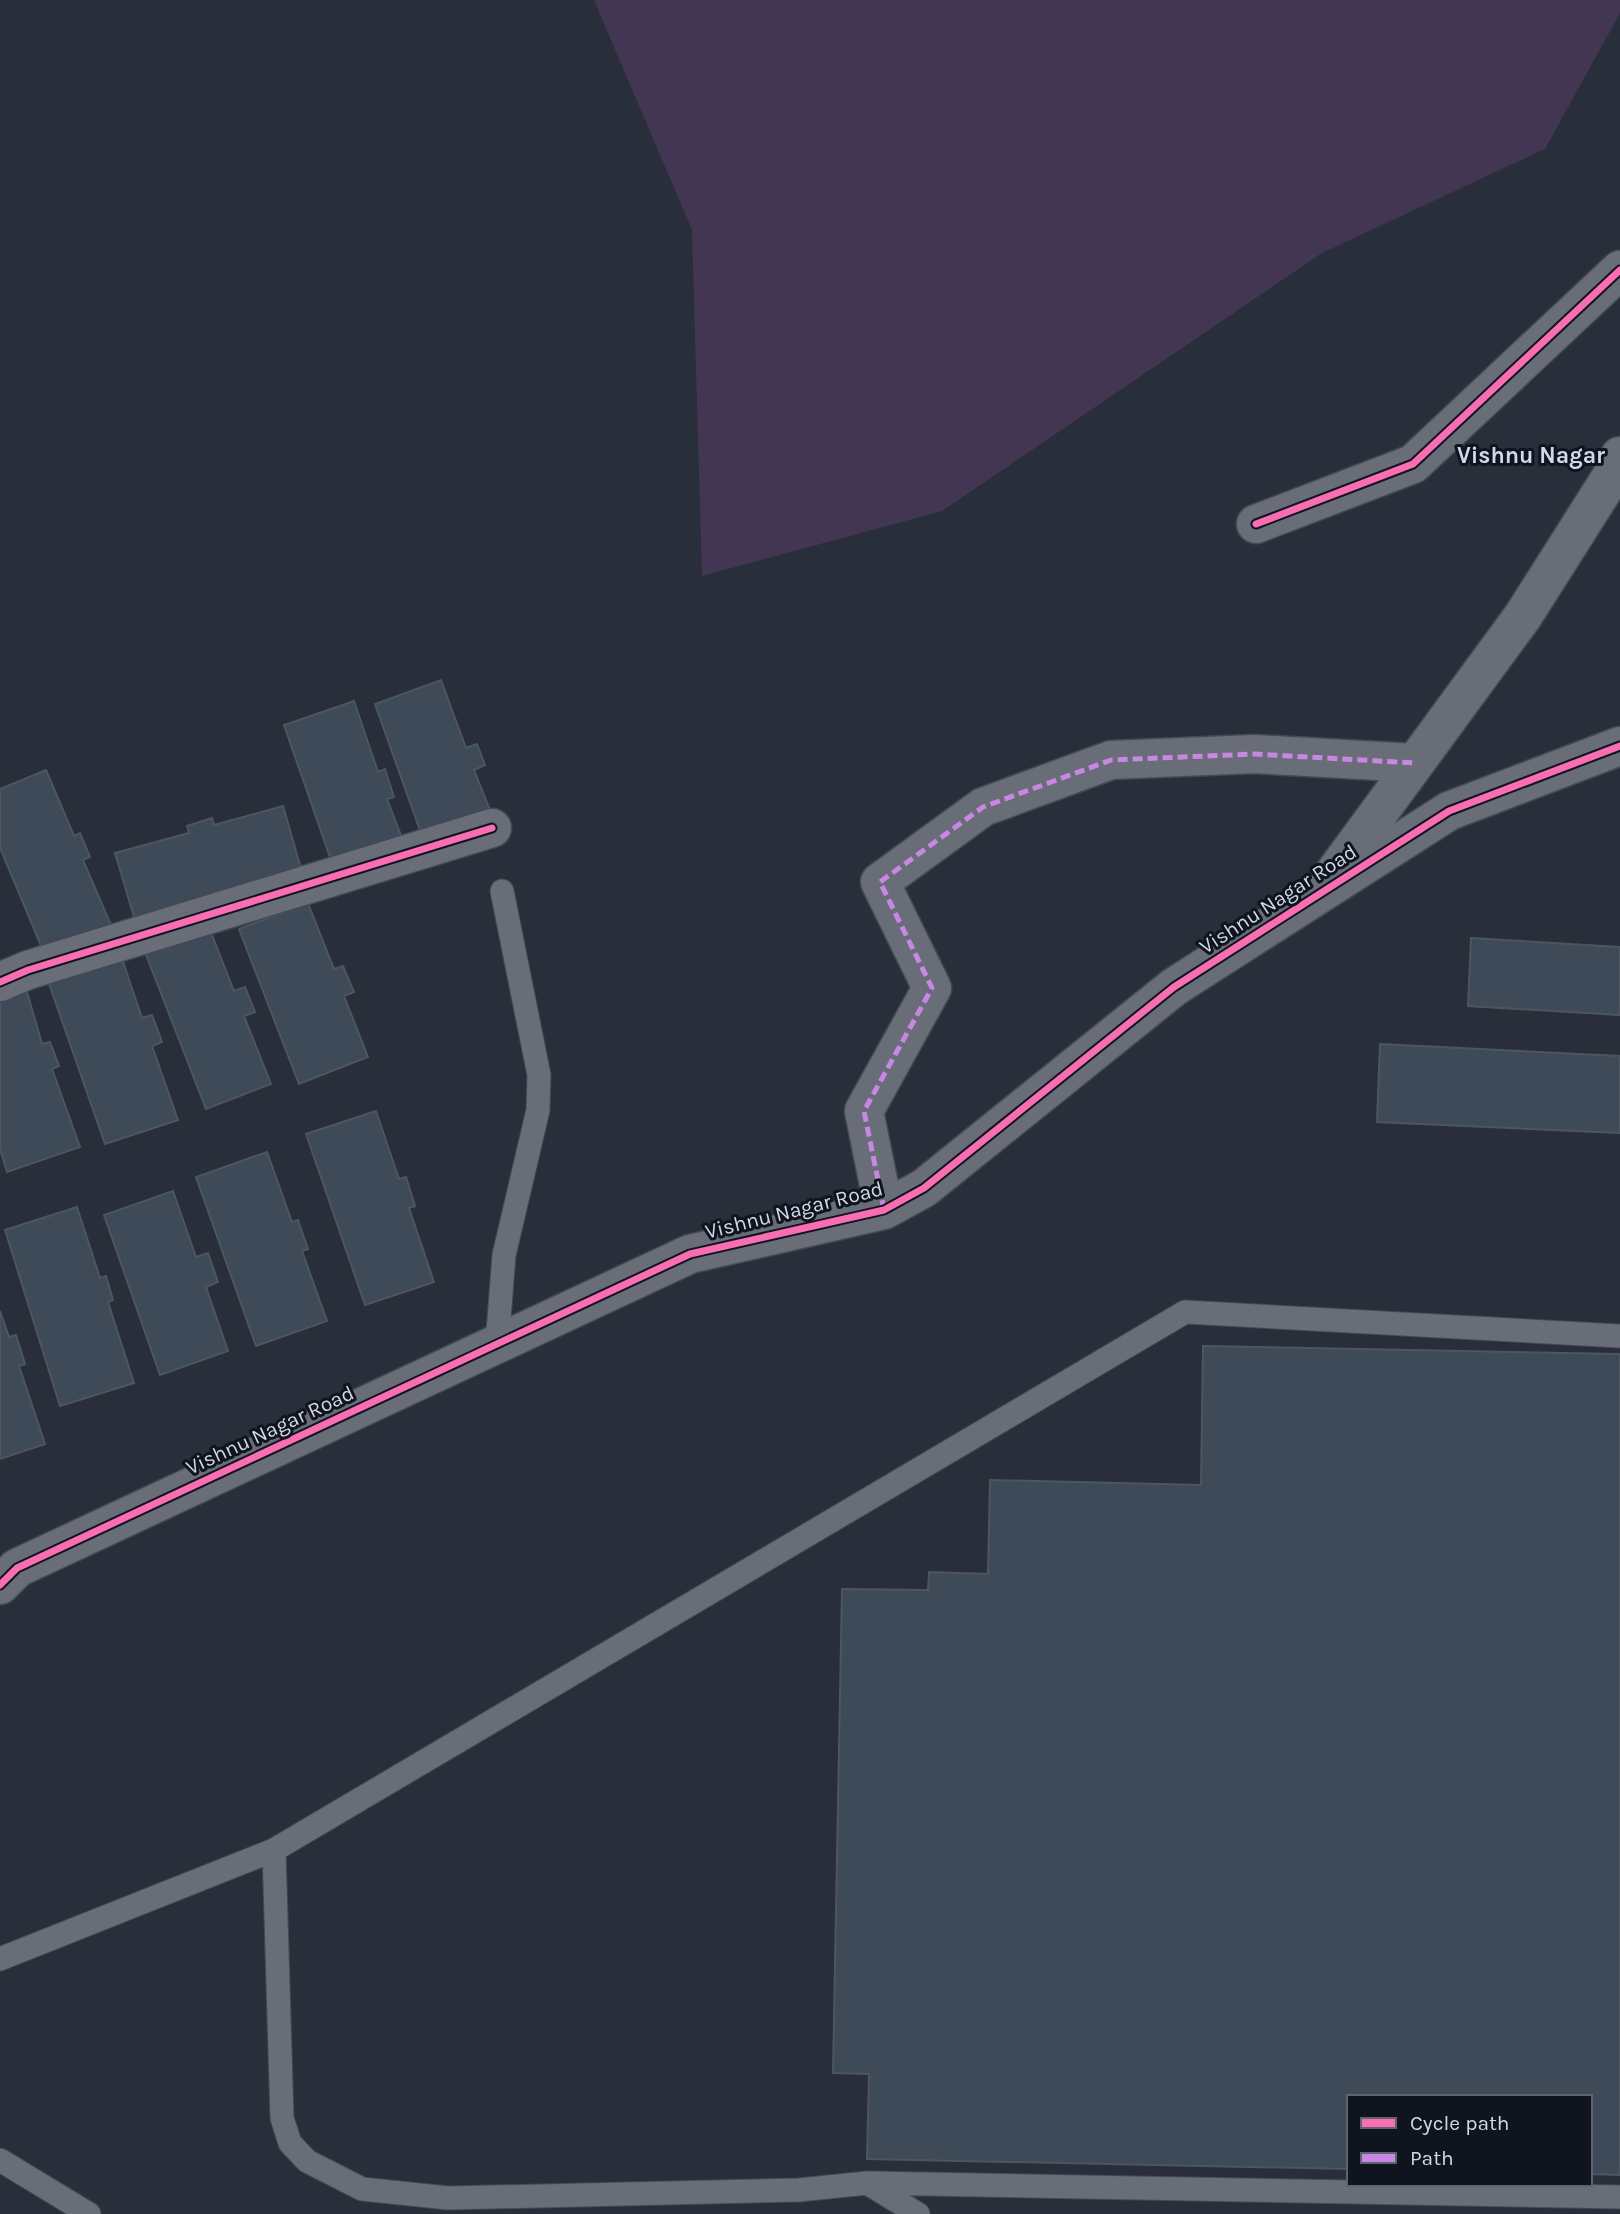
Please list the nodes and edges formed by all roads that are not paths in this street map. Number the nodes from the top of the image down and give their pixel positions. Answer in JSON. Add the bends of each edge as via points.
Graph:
{"nodes":[{"id":1,"x":1620,"y":270,"type":"edge"},
{"id":2,"x":1620,"y":456,"type":"edge"},
{"id":3,"x":1256,"y":524,"type":"dead end"},
{"id":4,"x":1620,"y":746,"type":"edge"},
{"id":5,"x":1415,"y":763,"type":"junction"},
{"id":6,"x":492,"y":828,"type":"dead end"},
{"id":7,"x":502,"y":891,"type":"dead end"},
{"id":8,"x":1319,"y":893,"type":"junction"},
{"id":9,"x":0,"y":982,"type":"edge"},
{"id":10,"x":884,"y":1210,"type":"junction"},
{"id":11,"x":1620,"y":1336,"type":"edge"},
{"id":12,"x":497,"y":1344,"type":"junction"},
{"id":13,"x":0,"y":1585,"type":"edge"},
{"id":14,"x":274,"y":1850,"type":"junction"},
{"id":15,"x":0,"y":1959,"type":"edge"},
{"id":16,"x":0,"y":2160,"type":"edge"},
{"id":17,"x":867,"y":2183,"type":"junction"},
{"id":18,"x":1620,"y":2197,"type":"edge"},
{"id":19,"x":89,"y":2214,"type":"edge"},
{"id":20,"x":918,"y":2214,"type":"edge"}],
"edges":[{"from":1,"to":3,"type":"street","via":[[1413,464]]},
{"from":2,"to":5,"type":"street","via":[[1523,615]]},
{"from":4,"to":8,"type":"street","name":"Vishnu Nagar Road","via":[[1449,811]]},
{"from":5,"to":8,"type":"street"},
{"from":5,"to":10,"type":"street","via":[[1254,754],[1111,760],[983,807],[880,882],[932,988],[864,1111]]},
{"from":6,"to":9,"type":"street"},
{"from":7,"to":12,"type":"lane","via":[[539,1075],[538,1110],[504,1255]]},
{"from":8,"to":10,"type":"street","name":"Vishnu Nagar Road","via":[[1174,986],[924,1188]]},
{"from":10,"to":12,"type":"street","name":"Vishnu Nagar Road","via":[[690,1254]]},
{"from":11,"to":14,"type":"lane","via":[[1185,1312]]},
{"from":12,"to":13,"type":"street","name":"Vishnu Nagar Road","via":[[17,1568]]},
{"from":14,"to":15,"type":"lane"},
{"from":14,"to":17,"type":"lane","via":[[282,2118],[290,2143],[307,2161],[362,2189],[448,2198],[799,2190]]},
{"from":16,"to":19,"type":"lane"},
{"from":17,"to":18,"type":"lane"},
{"from":17,"to":20,"type":"lane"}]}
